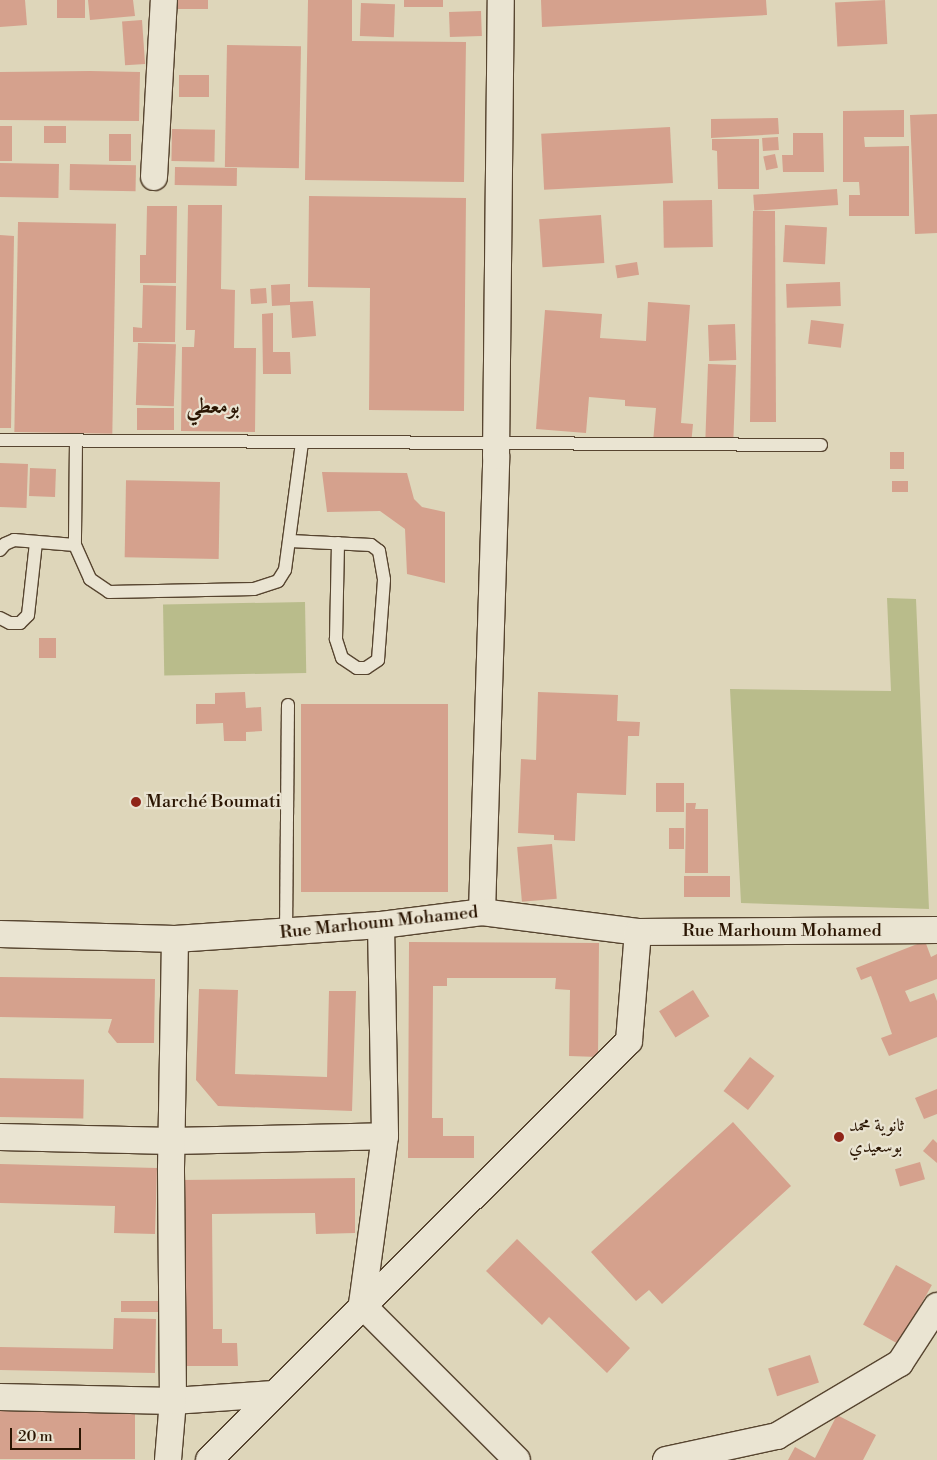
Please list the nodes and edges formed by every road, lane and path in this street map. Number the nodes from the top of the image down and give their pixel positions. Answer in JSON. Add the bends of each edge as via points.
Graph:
{"nodes":[{"id":1,"x":164,"y":0,"type":"edge"},
{"id":2,"x":501,"y":0,"type":"edge"},
{"id":3,"x":154,"y":177,"type":"dead end"},
{"id":4,"x":0,"y":440,"type":"edge"},
{"id":5,"x":76,"y":441,"type":"junction"},
{"id":6,"x":302,"y":442,"type":"junction"},
{"id":7,"x":496,"y":445,"type":"junction"},
{"id":8,"x":821,"y":445,"type":"dead end"},
{"id":9,"x":290,"y":541,"type":"junction"},
{"id":10,"x":36,"y":542,"type":"junction"},
{"id":11,"x":338,"y":543,"type":"junction"},
{"id":12,"x":75,"y":545,"type":"junction"},
{"id":13,"x":0,"y":550,"type":"edge"},
{"id":14,"x":0,"y":618,"type":"edge"},
{"id":15,"x":288,"y":704,"type":"dead end"},
{"id":16,"x":482,"y":912,"type":"junction"},
{"id":17,"x":381,"y":925,"type":"junction"},
{"id":18,"x":937,"y":930,"type":"edge"},
{"id":19,"x":638,"y":932,"type":"junction"},
{"id":20,"x":286,"y":933,"type":"junction"},
{"id":21,"x":0,"y":934,"type":"edge"},
{"id":22,"x":175,"y":939,"type":"junction"},
{"id":23,"x":0,"y":1136,"type":"edge"},
{"id":24,"x":385,"y":1136,"type":"junction"},
{"id":25,"x":172,"y":1141,"type":"junction"},
{"id":26,"x":362,"y":1305,"type":"junction"},
{"id":27,"x":937,"y":1306,"type":"edge"},
{"id":28,"x":274,"y":1394,"type":"junction"},
{"id":29,"x":0,"y":1397,"type":"edge"},
{"id":30,"x":173,"y":1401,"type":"junction"},
{"id":31,"x":777,"y":1436,"type":"junction"},
{"id":32,"x":168,"y":1460,"type":"edge"},
{"id":33,"x":209,"y":1460,"type":"edge"},
{"id":34,"x":517,"y":1460,"type":"edge"},
{"id":35,"x":666,"y":1460,"type":"edge"},
{"id":36,"x":751,"y":1460,"type":"edge"}],
"edges":[{"from":1,"to":3,"type":"street"},
{"from":2,"to":7,"type":"street"},
{"from":4,"to":5,"type":"lane"},
{"from":5,"to":6,"type":"lane"},
{"from":5,"to":12,"type":"lane"},
{"from":6,"to":7,"type":"lane"},
{"from":6,"to":9,"type":"lane"},
{"from":7,"to":8,"type":"lane"},
{"from":7,"to":16,"type":"street"},
{"from":9,"to":11,"type":"lane"},
{"from":9,"to":12,"type":"lane","via":[[285,570],[278,580],[254,589],[119,592],[109,592],[90,579]]},
{"from":10,"to":12,"type":"lane"},
{"from":10,"to":13,"type":"lane","via":[[14,540],[4,544]]},
{"from":10,"to":14,"type":"lane","via":[[28,614],[20,622],[10,623]]},
{"from":11,"to":11,"type":"lane","via":[[371,545],[380,551],[384,580],[378,660],[366,668],[357,668],[342,658],[336,639]]},
{"from":15,"to":20,"type":"lane"},
{"from":16,"to":17,"type":"street","name":"Rue Marhoum Mohamed"},
{"from":16,"to":19,"type":"street","name":"Rue Marhoum Mohamed"},
{"from":17,"to":20,"type":"street","name":"Rue Marhoum Mohamed"},
{"from":17,"to":24,"type":"street"},
{"from":18,"to":19,"type":"street","name":"Rue Marhoum Mohamed"},
{"from":19,"to":26,"type":"street","via":[[629,1041]]},
{"from":20,"to":22,"type":"street","name":"Rue Marhoum Mohamed"},
{"from":21,"to":22,"type":"street","name":"Rue Marhoum Mohamed"},
{"from":22,"to":25,"type":"street"},
{"from":23,"to":25,"type":"street"},
{"from":24,"to":25,"type":"street"},
{"from":24,"to":26,"type":"street"},
{"from":25,"to":30,"type":"street"},
{"from":26,"to":28,"type":"street"},
{"from":26,"to":34,"type":"street"},
{"from":27,"to":31,"type":"street","via":[[900,1363]]},
{"from":28,"to":30,"type":"street"},
{"from":28,"to":33,"type":"street"},
{"from":29,"to":30,"type":"street"},
{"from":30,"to":32,"type":"street"},
{"from":31,"to":35,"type":"street"},
{"from":31,"to":36,"type":"street"}]}
